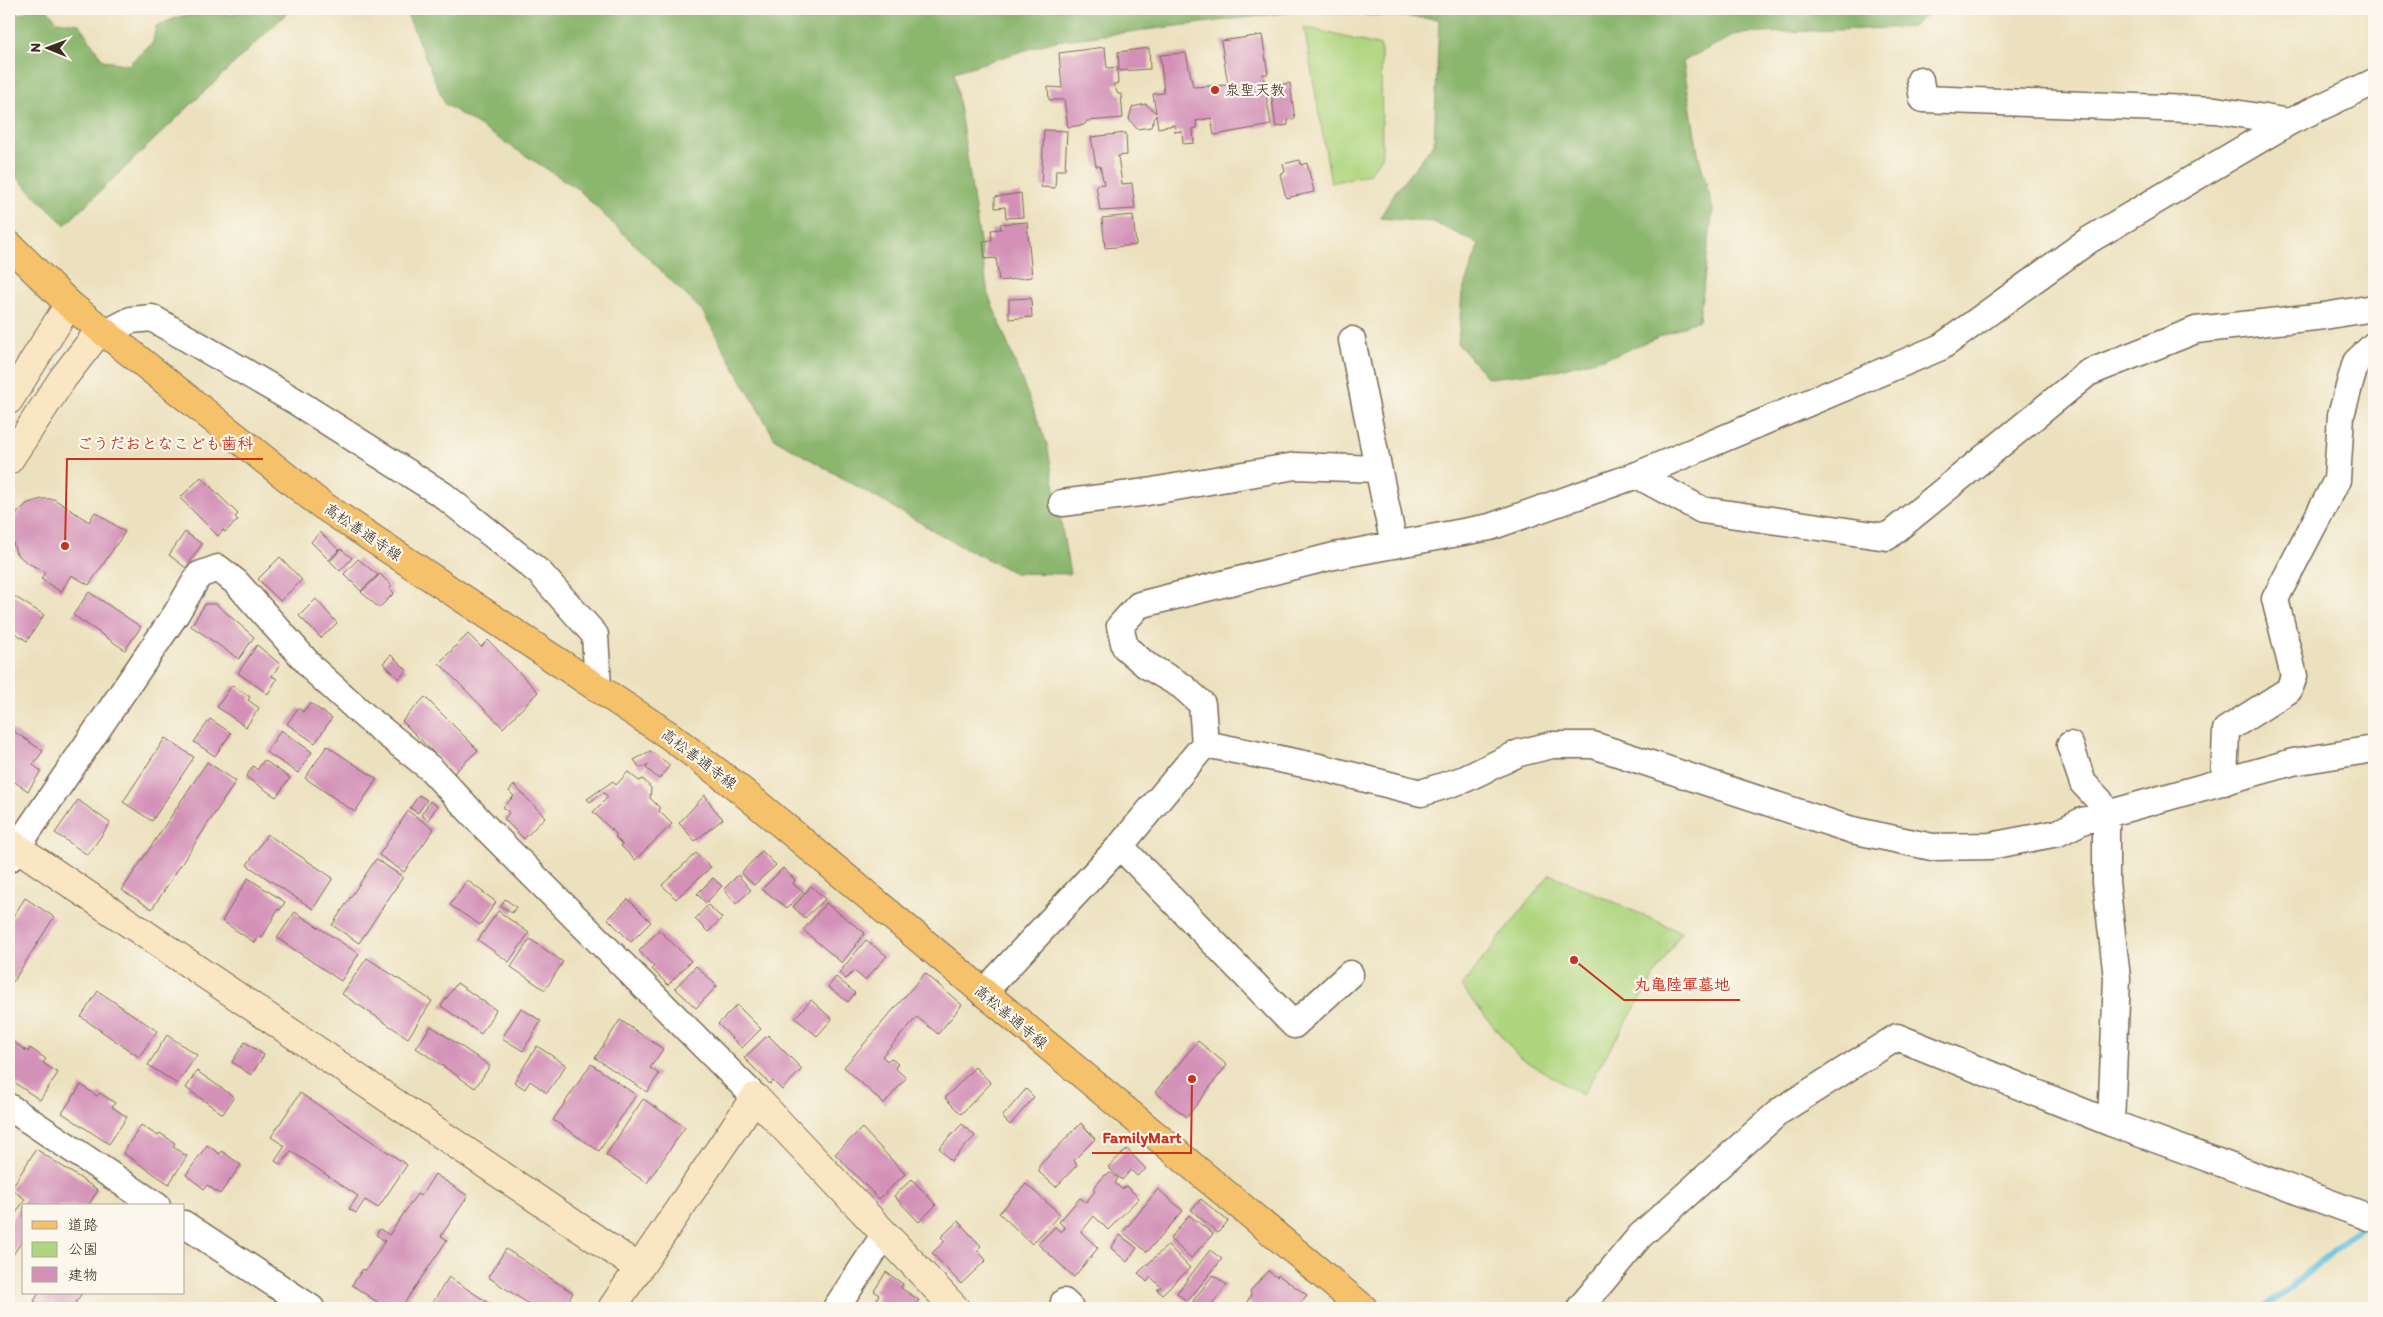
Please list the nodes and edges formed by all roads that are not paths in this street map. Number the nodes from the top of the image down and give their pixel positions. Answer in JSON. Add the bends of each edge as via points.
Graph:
{"nodes":[{"id":1,"x":1920,"y":80,"type":"dead end"},
{"id":2,"x":2374,"y":82,"type":"edge"},
{"id":3,"x":2289,"y":122,"type":"junction"},
{"id":4,"x":9,"y":245,"type":"edge"},
{"id":5,"x":69,"y":304,"type":"junction"},
{"id":6,"x":2374,"y":308,"type":"edge"},
{"id":7,"x":104,"y":331,"type":"junction"},
{"id":8,"x":1352,"y":340,"type":"dead end"},
{"id":9,"x":2374,"y":345,"type":"edge"},
{"id":10,"x":9,"y":400,"type":"edge"},
{"id":11,"x":9,"y":460,"type":"edge"},
{"id":12,"x":1378,"y":469,"type":"junction"},
{"id":13,"x":1637,"y":475,"type":"junction"},
{"id":14,"x":1062,"y":503,"type":"dead end"},
{"id":15,"x":1394,"y":545,"type":"junction"},
{"id":16,"x":598,"y":688,"type":"junction"},
{"id":17,"x":1205,"y":744,"type":"junction"},
{"id":18,"x":2070,"y":745,"type":"dead end"},
{"id":19,"x":2374,"y":749,"type":"edge"},
{"id":20,"x":2224,"y":782,"type":"junction"},
{"id":21,"x":2106,"y":815,"type":"junction"},
{"id":22,"x":1120,"y":846,"type":"junction"},
{"id":23,"x":11,"y":849,"type":"edge"},
{"id":24,"x":1350,"y":974,"type":"dead end"},
{"id":25,"x":983,"y":993,"type":"junction"},
{"id":26,"x":755,"y":1097,"type":"junction"},
{"id":27,"x":9,"y":1107,"type":"edge"},
{"id":28,"x":2111,"y":1123,"type":"junction"},
{"id":29,"x":154,"y":1204,"type":"edge"},
{"id":30,"x":2368,"y":1217,"type":"edge"},
{"id":31,"x":185,"y":1225,"type":"edge"},
{"id":32,"x":885,"y":1234,"type":"junction"},
{"id":33,"x":639,"y":1268,"type":"junction"},
{"id":34,"x":311,"y":1308,"type":"edge"},
{"id":35,"x":612,"y":1308,"type":"edge"},
{"id":36,"x":836,"y":1308,"type":"edge"},
{"id":37,"x":955,"y":1308,"type":"edge"},
{"id":38,"x":1363,"y":1308,"type":"edge"},
{"id":39,"x":1580,"y":1308,"type":"edge"}],
"edges":[{"from":1,"to":3,"type":"street","via":[[1923,99],[2216,110]]},
{"from":2,"to":3,"type":"street"},
{"from":3,"to":13,"type":"street","via":[[2089,240],[1942,347]]},
{"from":4,"to":5,"type":"main road","name":"高松善通寺線"},
{"from":5,"to":7,"type":"main road","name":"高松善通寺線"},
{"from":5,"to":10,"type":"street"},
{"from":6,"to":13,"type":"street","via":[[2196,330],[2088,373],[1888,537],[1702,510]]},
{"from":7,"to":11,"type":"street","via":[[63,378]]},
{"from":7,"to":16,"type":"main road","name":"高松善通寺線","via":[[318,503]]},
{"from":7,"to":16,"type":"street","via":[[131,320],[152,318],[295,402],[443,495],[540,574],[595,635]]},
{"from":8,"to":12,"type":"street"},
{"from":9,"to":20,"type":"street","via":[[2356,362],[2341,415],[2337,480],[2275,599],[2294,676],[2292,683],[2289,690],[2226,730]]},
{"from":12,"to":14,"type":"street","via":[[1295,466]]},
{"from":12,"to":15,"type":"street"},
{"from":13,"to":15,"type":"street","via":[[1490,527]]},
{"from":15,"to":17,"type":"street","via":[[1326,558],[1164,598],[1139,605],[1128,614],[1120,626],[1125,646],[1146,665],[1182,686],[1202,704]]},
{"from":16,"to":25,"type":"main road","name":"高松善通寺線","via":[[670,736],[737,787]]},
{"from":17,"to":21,"type":"street","via":[[1319,767],[1421,793],[1466,779],[1519,753],[1552,745],[1593,746],[1852,830],[1932,847],[2000,844],[2058,833],[2082,821]]},
{"from":17,"to":22,"type":"street"},
{"from":18,"to":21,"type":"street","via":[[2083,783],[2100,801]]},
{"from":19,"to":20,"type":"street","via":[[2292,762]]},
{"from":20,"to":21,"type":"street"},
{"from":21,"to":28,"type":"street","via":[[2106,882],[2117,978]]},
{"from":22,"to":24,"type":"street","via":[[1294,1025]]},
{"from":22,"to":25,"type":"street"},
{"from":23,"to":26,"type":"street","via":[[176,614],[199,575],[218,568],[237,583],[315,670],[367,718],[431,769]]},
{"from":23,"to":33,"type":"street"},
{"from":25,"to":38,"type":"main road","name":"高松善通寺線"},
{"from":26,"to":32,"type":"street"},
{"from":26,"to":33,"type":"street"},
{"from":27,"to":29,"type":"street"},
{"from":28,"to":30,"type":"street"},
{"from":28,"to":39,"type":"street","via":[[1897,1037],[1780,1111],[1640,1236]]},
{"from":31,"to":34,"type":"street"},
{"from":32,"to":36,"type":"street"},
{"from":32,"to":37,"type":"street"},
{"from":33,"to":35,"type":"street"}]}
